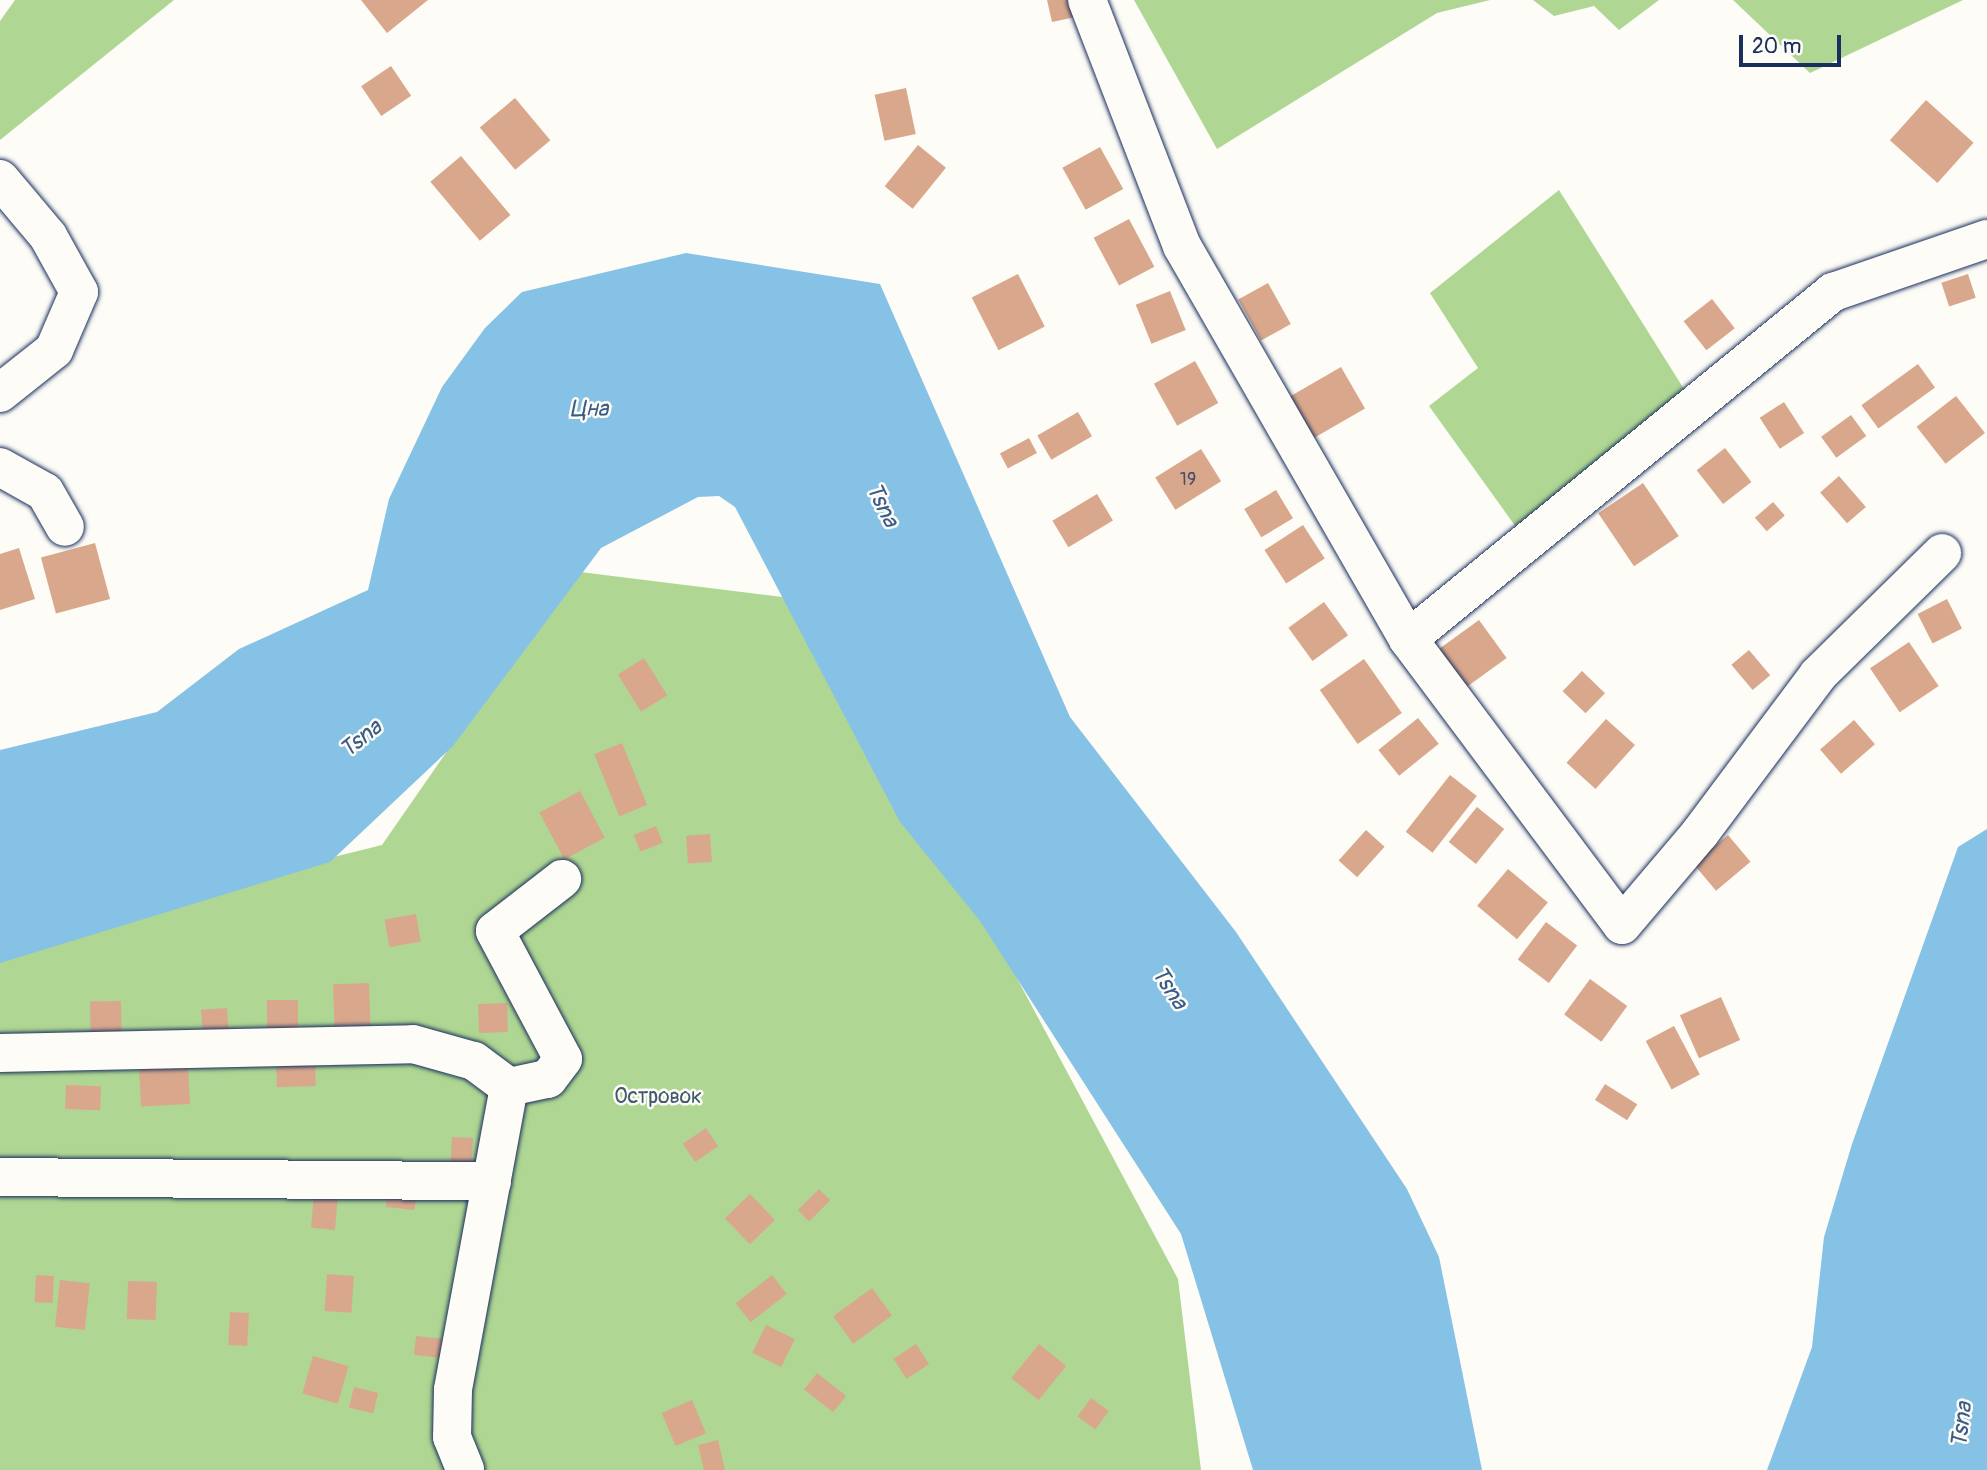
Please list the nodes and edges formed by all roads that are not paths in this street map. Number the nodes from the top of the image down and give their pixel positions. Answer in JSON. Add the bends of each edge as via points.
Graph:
{"nodes":[{"id":1,"x":1087,"y":0,"type":"edge"},
{"id":2,"x":0,"y":179,"type":"edge"},
{"id":3,"x":1987,"y":239,"type":"edge"},
{"id":4,"x":0,"y":393,"type":"edge"},
{"id":5,"x":0,"y":467,"type":"edge"},
{"id":6,"x":65,"y":527,"type":"dead end"},
{"id":7,"x":1942,"y":553,"type":"dead end"},
{"id":8,"x":1408,"y":639,"type":"junction"},
{"id":9,"x":562,"y":879,"type":"dead end"},
{"id":10,"x":0,"y":1053,"type":"edge"},
{"id":11,"x":509,"y":1087,"type":"junction"},
{"id":12,"x":0,"y":1177,"type":"edge"},
{"id":13,"x":492,"y":1181,"type":"junction"},
{"id":14,"x":465,"y":1470,"type":"edge"}],
"edges":[{"from":1,"to":8,"type":"street","via":[[1182,246]]},
{"from":2,"to":4,"type":"street","via":[[48,236],[79,292],[54,350]]},
{"from":3,"to":8,"type":"street","via":[[1833,292]]},
{"from":5,"to":6,"type":"street","via":[[45,492]]},
{"from":7,"to":8,"type":"street","via":[[1818,675],[1700,832],[1622,925]]},
{"from":9,"to":11,"type":"street","via":[[495,931],[563,1059],[548,1079]]},
{"from":10,"to":11,"type":"street","via":[[413,1044],[474,1061]]},
{"from":11,"to":13,"type":"street"},
{"from":12,"to":13,"type":"street"},
{"from":13,"to":14,"type":"street","via":[[453,1390],[452,1437]]}]}
